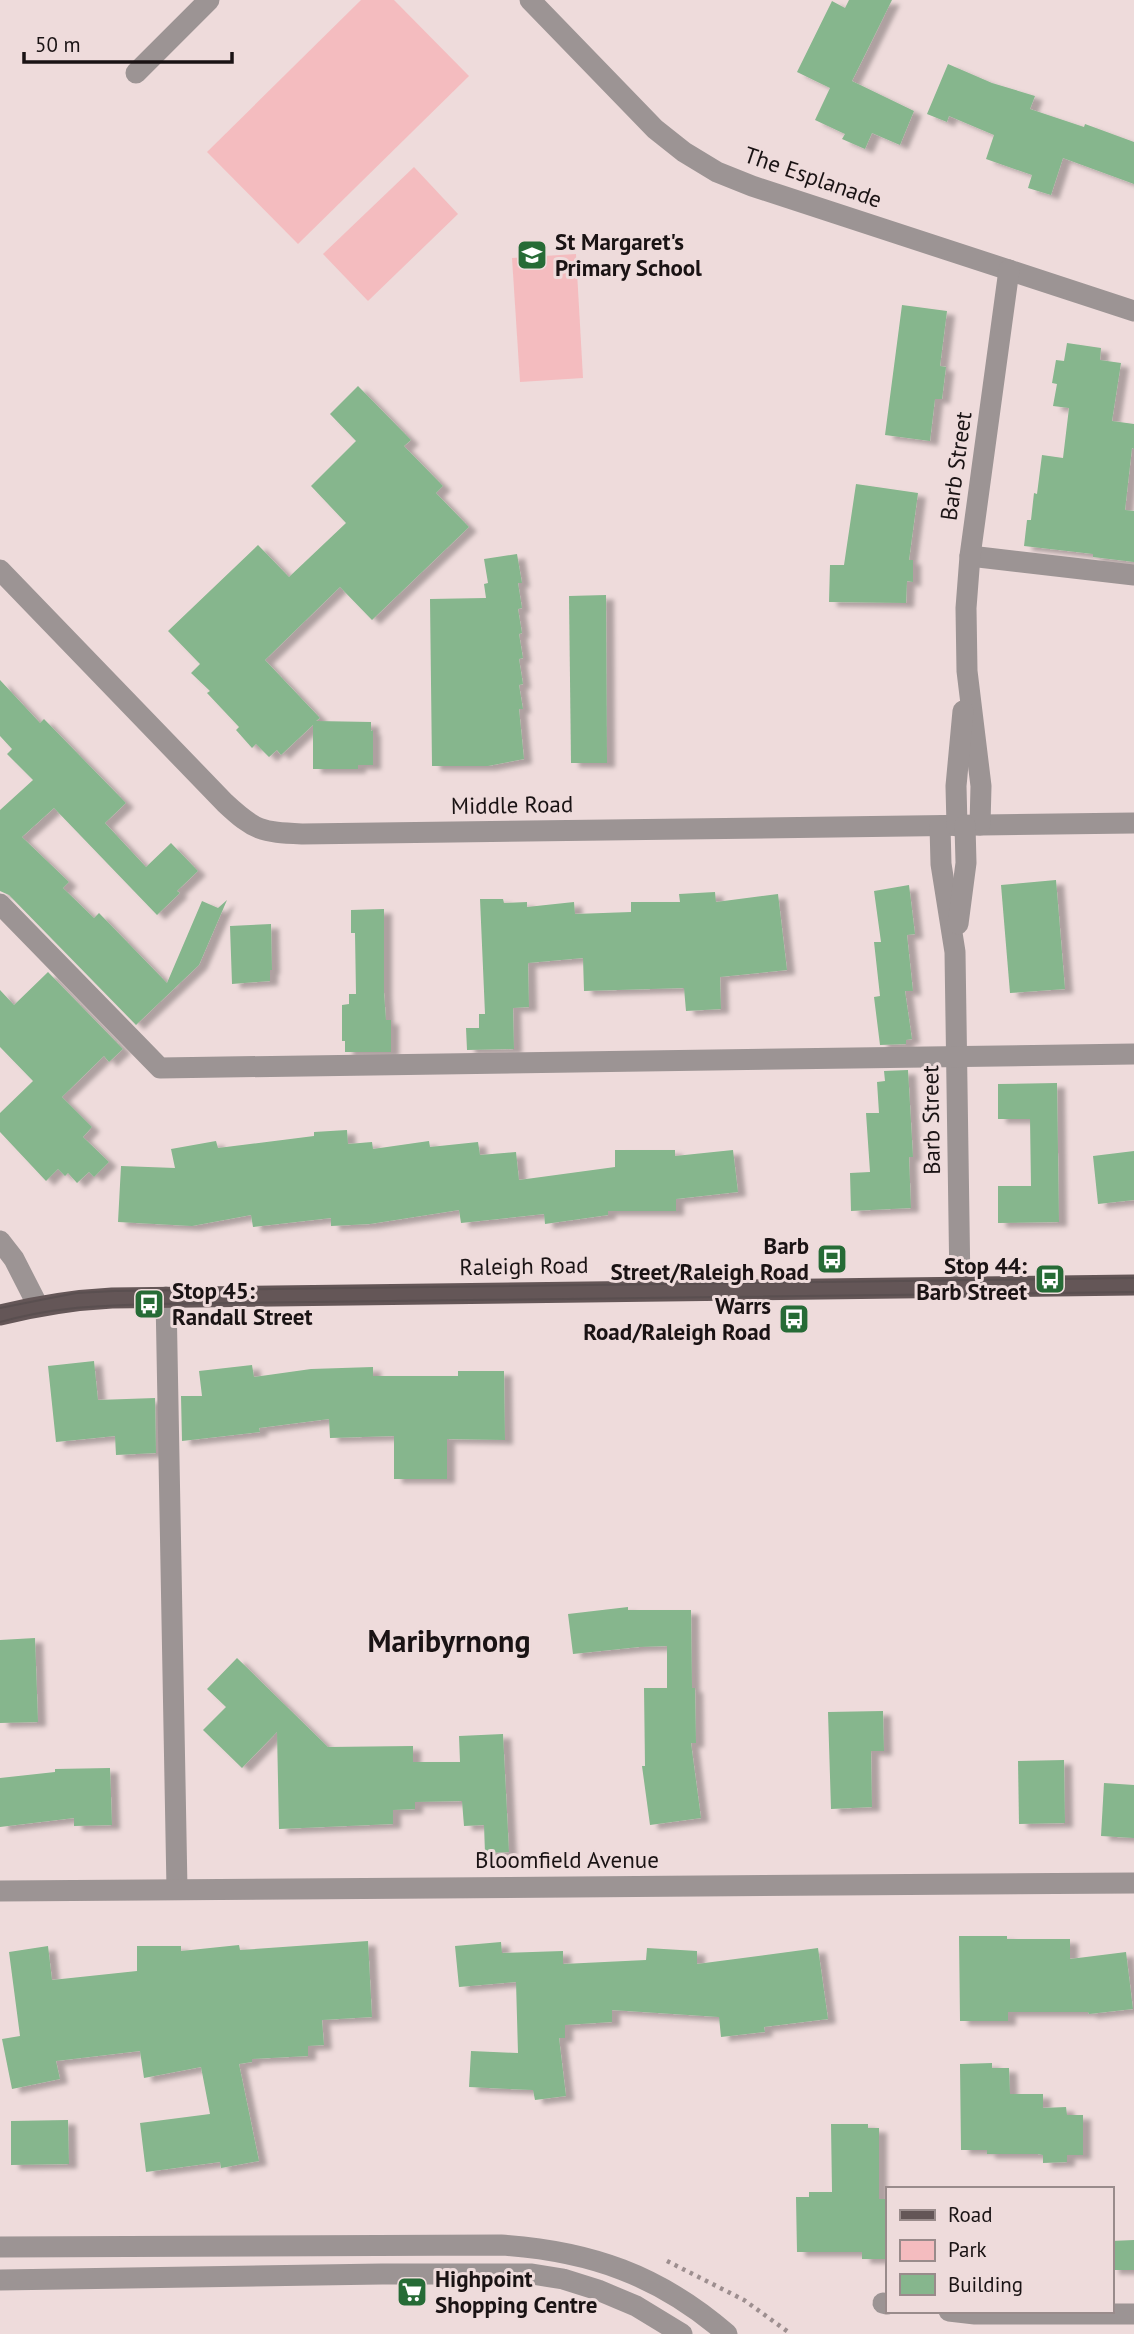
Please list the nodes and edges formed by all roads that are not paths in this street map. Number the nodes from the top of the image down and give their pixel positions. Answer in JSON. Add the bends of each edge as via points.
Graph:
{"nodes":[{"id":1,"x":209,"y":0,"type":"edge"},
{"id":2,"x":530,"y":0,"type":"edge"},
{"id":3,"x":136,"y":74,"type":"dead end"},
{"id":4,"x":1009,"y":270,"type":"junction"},
{"id":5,"x":1134,"y":312,"type":"edge"},
{"id":6,"x":970,"y":556,"type":"junction"},
{"id":7,"x":0,"y":570,"type":"edge"},
{"id":8,"x":1134,"y":575,"type":"edge"},
{"id":9,"x":1134,"y":823,"type":"edge"},
{"id":10,"x":961,"y":825,"type":"junction"},
{"id":11,"x":0,"y":904,"type":"edge"},
{"id":12,"x":1134,"y":1054,"type":"edge"},
{"id":13,"x":956,"y":1057,"type":"junction"},
{"id":14,"x":0,"y":1241,"type":"edge"},
{"id":15,"x":1134,"y":1285,"type":"edge"},
{"id":16,"x":960,"y":1287,"type":"junction"},
{"id":17,"x":166,"y":1297,"type":"junction"},
{"id":18,"x":38,"y":1306,"type":"junction"},
{"id":19,"x":0,"y":1315,"type":"edge"},
{"id":20,"x":1134,"y":1883,"type":"edge"},
{"id":21,"x":177,"y":1889,"type":"junction"},
{"id":22,"x":0,"y":1891,"type":"edge"},
{"id":23,"x":0,"y":2247,"type":"edge"},
{"id":24,"x":357,"y":2247,"type":"junction"},
{"id":25,"x":358,"y":2274,"type":"junction"},
{"id":26,"x":0,"y":2280,"type":"edge"},
{"id":27,"x":966,"y":2313,"type":"edge"},
{"id":28,"x":1134,"y":2314,"type":"edge"},
{"id":29,"x":682,"y":2334,"type":"edge"},
{"id":30,"x":727,"y":2334,"type":"edge"}],
"edges":[{"from":1,"to":3,"type":"street"},
{"from":2,"to":4,"type":"street","name":"The Esplanade","via":[[655,129],[717,172]]},
{"from":4,"to":5,"type":"street","name":"The Esplanade"},
{"from":4,"to":6,"type":"street","name":"Barb Street"},
{"from":6,"to":8,"type":"street"},
{"from":6,"to":10,"type":"street","name":"Barb Street","via":[[967,671],[981,786]]},
{"from":7,"to":10,"type":"street","name":"Middle Road","via":[[225,803],[245,822],[266,832]]},
{"from":9,"to":10,"type":"street","name":"Middle Road"},
{"from":10,"to":13,"type":"street","name":"Barb Street","via":[[941,864],[955,952]]},
{"from":11,"to":13,"type":"street","via":[[160,1068]]},
{"from":12,"to":13,"type":"street"},
{"from":13,"to":16,"type":"street","name":"Barb Street"},
{"from":14,"to":18,"type":"street"},
{"from":15,"to":16,"type":"main road","name":"Raleigh Road"},
{"from":16,"to":17,"type":"main road","name":"Raleigh Road"},
{"from":17,"to":18,"type":"main road","name":"Raleigh Road"},
{"from":17,"to":21,"type":"street"},
{"from":18,"to":19,"type":"main road","name":"Raleigh Road"},
{"from":20,"to":21,"type":"street","name":"Bloomfield Avenue"},
{"from":21,"to":22,"type":"street","name":"Bloomfield Avenue"},
{"from":23,"to":24,"type":"street"},
{"from":24,"to":25,"type":"street"},
{"from":24,"to":30,"type":"street","via":[[501,2245],[578,2255],[652,2281]]},
{"from":25,"to":26,"type":"street"},
{"from":25,"to":29,"type":"street","via":[[500,2273],[563,2279],[636,2306]]},
{"from":27,"to":28,"type":"street"}]}
